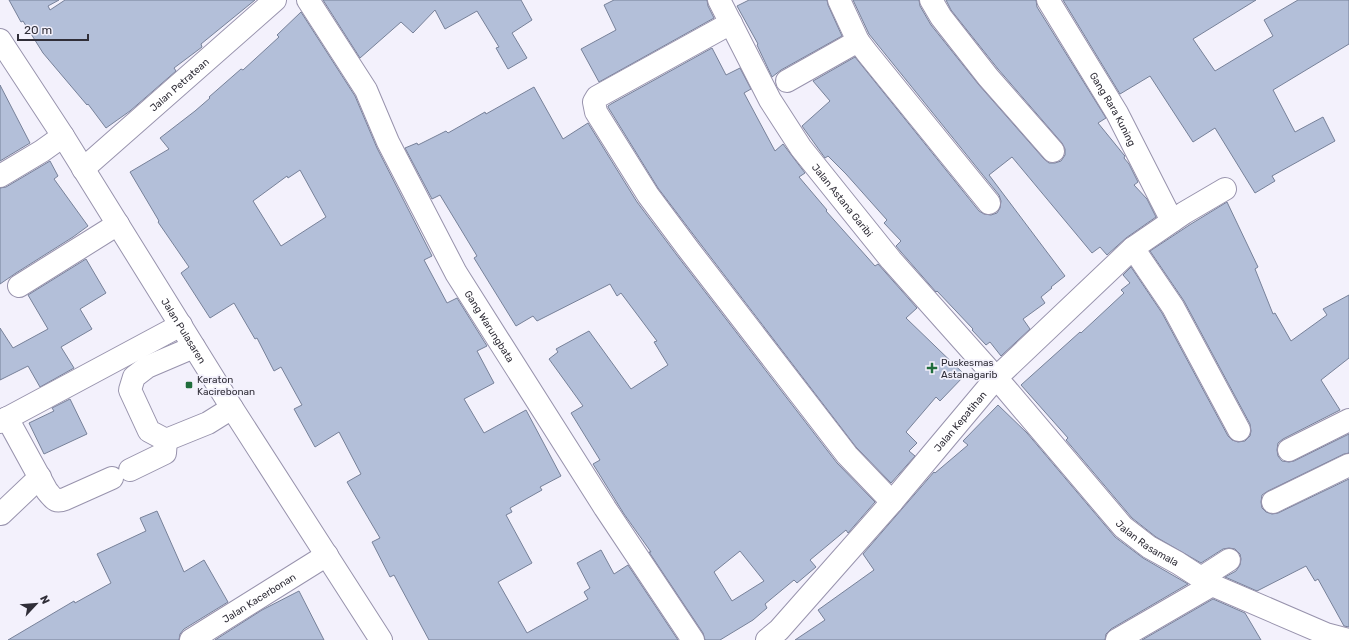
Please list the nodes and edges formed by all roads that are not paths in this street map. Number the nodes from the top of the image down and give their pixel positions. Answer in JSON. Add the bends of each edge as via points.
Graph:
{"nodes":[{"id":1,"x":275,"y":0,"type":"edge"},
{"id":2,"x":308,"y":0,"type":"edge"},
{"id":3,"x":719,"y":0,"type":"edge"},
{"id":4,"x":839,"y":0,"type":"edge"},
{"id":5,"x":931,"y":0,"type":"edge"},
{"id":6,"x":1048,"y":0,"type":"edge"},
{"id":7,"x":731,"y":23,"type":"junction"},
{"id":8,"x":0,"y":40,"type":"edge"},
{"id":9,"x":858,"y":41,"type":"junction"},
{"id":10,"x":787,"y":81,"type":"dead end"},
{"id":11,"x":63,"y":136,"type":"junction"},
{"id":12,"x":1053,"y":151,"type":"dead end"},
{"id":13,"x":83,"y":170,"type":"junction"},
{"id":14,"x":0,"y":176,"type":"edge"},
{"id":15,"x":1225,"y":189,"type":"dead end"},
{"id":16,"x":989,"y":203,"type":"dead end"},
{"id":17,"x":1172,"y":221,"type":"junction"},
{"id":18,"x":118,"y":224,"type":"junction"},
{"id":19,"x":1133,"y":248,"type":"junction"},
{"id":20,"x":19,"y":286,"type":"dead end"},
{"id":21,"x":181,"y":325,"type":"junction"},
{"id":22,"x":194,"y":347,"type":"junction"},
{"id":23,"x":996,"y":378,"type":"junction"},
{"id":24,"x":232,"y":408,"type":"junction"},
{"id":25,"x":3,"y":420,"type":"edge"},
{"id":26,"x":1349,"y":420,"type":"edge"},
{"id":27,"x":1239,"y":430,"type":"dead end"},
{"id":28,"x":166,"y":440,"type":"junction"},
{"id":29,"x":1289,"y":450,"type":"dead end"},
{"id":30,"x":1349,"y":465,"type":"edge"},
{"id":31,"x":40,"y":477,"type":"junction"},
{"id":32,"x":892,"y":502,"type":"junction"},
{"id":33,"x":1273,"y":502,"type":"dead end"},
{"id":34,"x":1,"y":514,"type":"dead end"},
{"id":35,"x":327,"y":555,"type":"junction"},
{"id":36,"x":1229,"y":560,"type":"dead end"},
{"id":37,"x":1206,"y":581,"type":"junction"},
{"id":38,"x":191,"y":640,"type":"edge"},
{"id":39,"x":381,"y":640,"type":"edge"},
{"id":40,"x":693,"y":640,"type":"edge"},
{"id":41,"x":767,"y":640,"type":"edge"},
{"id":42,"x":1117,"y":640,"type":"edge"},
{"id":43,"x":1348,"y":640,"type":"edge"}],
"edges":[{"from":1,"to":13,"type":"street","name":"Jalan Petratean"},
{"from":2,"to":40,"type":"street","name":"Gang Warungbata","via":[[366,90],[388,142],[456,273],[605,508]]},
{"from":3,"to":7,"type":"street","name":"Jalan Astana Garibi"},
{"from":4,"to":9,"type":"street"},
{"from":5,"to":12,"type":"street","via":[[941,17],[988,77]]},
{"from":6,"to":17,"type":"street","name":"Gang Rara Kuning","via":[[1117,113]]},
{"from":7,"to":23,"type":"street","name":"Jalan Astana Garibi","via":[[770,100],[801,148],[891,260]]},
{"from":7,"to":32,"type":"street","via":[[597,97],[594,102],[596,112],[648,195],[689,250],[847,455]]},
{"from":8,"to":11,"type":"street","name":"Jalan Pulasaren"},
{"from":9,"to":10,"type":"street"},
{"from":9,"to":16,"type":"street"},
{"from":11,"to":13,"type":"street","name":"Jalan Pulasaren"},
{"from":11,"to":14,"type":"street"},
{"from":13,"to":18,"type":"street","name":"Jalan Pulasaren"},
{"from":15,"to":17,"type":"street","name":"Jalan Kepatihan"},
{"from":17,"to":19,"type":"street","name":"Jalan Kepatihan"},
{"from":18,"to":20,"type":"street"},
{"from":18,"to":21,"type":"street","name":"Jalan Pulasaren"},
{"from":19,"to":23,"type":"street","name":"Jalan Kepatihan"},
{"from":19,"to":27,"type":"street","via":[[1173,307]]},
{"from":21,"to":22,"type":"street","name":"Jalan Pulasaren"},
{"from":21,"to":25,"type":"street"},
{"from":22,"to":24,"type":"street","name":"Jalan Pulasaren"},
{"from":22,"to":28,"type":"street","via":[[147,367],[134,377],[130,390],[149,431]]},
{"from":23,"to":32,"type":"street","name":"Jalan Kepatihan"},
{"from":23,"to":37,"type":"street","name":"Jalan Rasamala","via":[[1123,527],[1149,547]]},
{"from":24,"to":28,"type":"street","via":[[208,423]]},
{"from":24,"to":35,"type":"street","name":"Jalan Pulasaren"},
{"from":25,"to":31,"type":"street"},
{"from":26,"to":29,"type":"street"},
{"from":28,"to":31,"type":"street","via":[[165,453],[59,501],[47,491]]},
{"from":30,"to":33,"type":"street"},
{"from":31,"to":34,"type":"street"},
{"from":32,"to":41,"type":"street","name":"Jalan Kepatihan"},
{"from":35,"to":38,"type":"street","name":"Jalan Kacerbonan"},
{"from":35,"to":39,"type":"street","name":"Jalan Pulasaren"},
{"from":36,"to":37,"type":"street"},
{"from":37,"to":42,"type":"street"},
{"from":37,"to":43,"type":"street","name":"Jalan Rasamala","via":[[1326,634]]}]}
